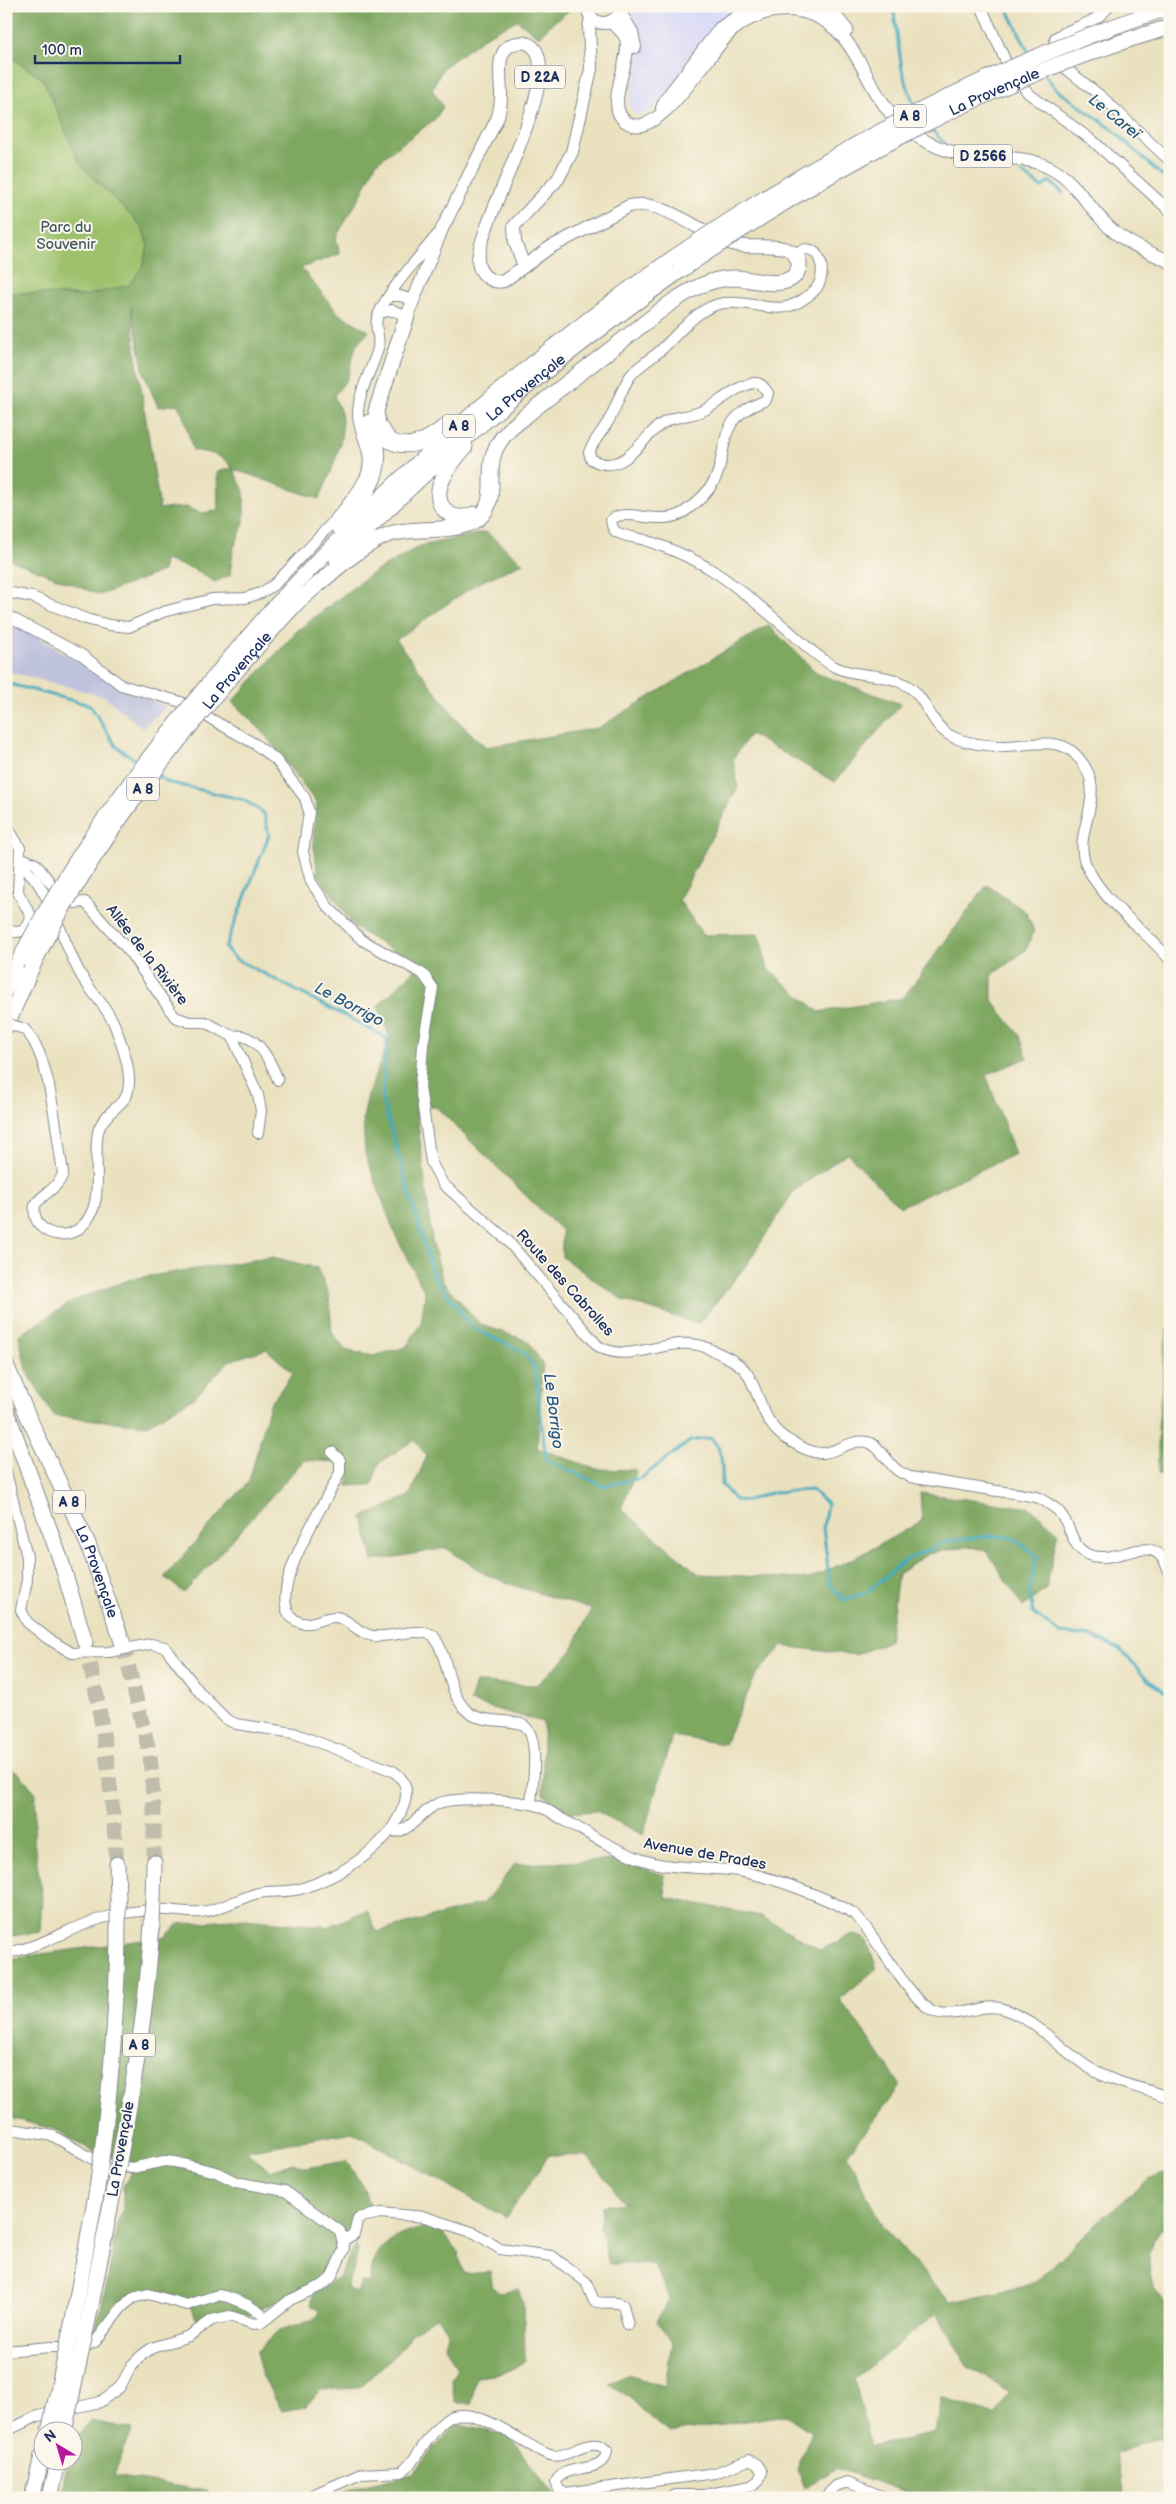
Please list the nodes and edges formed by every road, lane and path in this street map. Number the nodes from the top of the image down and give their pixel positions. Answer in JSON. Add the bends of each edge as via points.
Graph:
{"nodes":[{"id":1,"x":754,"y":6,"type":"edge"},
{"id":2,"x":821,"y":6,"type":"edge"},
{"id":3,"x":982,"y":6,"type":"edge"},
{"id":4,"x":1109,"y":6,"type":"edge"},
{"id":5,"x":620,"y":8,"type":"edge"},
{"id":6,"x":790,"y":8,"type":"edge"},
{"id":7,"x":589,"y":12,"type":"edge"},
{"id":8,"x":1167,"y":15,"type":"edge"},
{"id":9,"x":607,"y":23,"type":"junction"},
{"id":10,"x":590,"y":38,"type":"junction"},
{"id":11,"x":1056,"y":61,"type":"junction"},
{"id":12,"x":866,"y":73,"type":"junction"},
{"id":13,"x":1014,"y":76,"type":"junction"},
{"id":14,"x":618,"y":98,"type":"junction"},
{"id":15,"x":659,"y":115,"type":"junction"},
{"id":16,"x":1170,"y":161,"type":"edge"},
{"id":17,"x":1170,"y":211,"type":"edge"},
{"id":18,"x":442,"y":229,"type":"junction"},
{"id":19,"x":795,"y":254,"type":"junction"},
{"id":20,"x":1170,"y":262,"type":"edge"},
{"id":21,"x":675,"y":265,"type":"junction"},
{"id":22,"x":524,"y":266,"type":"junction"},
{"id":23,"x":389,"y":296,"type":"junction"},
{"id":24,"x":413,"y":300,"type":"junction"},
{"id":25,"x":380,"y":313,"type":"junction"},
{"id":26,"x":407,"y":316,"type":"junction"},
{"id":27,"x":549,"y":351,"type":"junction"},
{"id":28,"x":503,"y":405,"type":"junction"},
{"id":29,"x":489,"y":502,"type":"junction"},
{"id":30,"x":292,"y":588,"type":"junction"},
{"id":31,"x":6,"y":592,"type":"edge"},
{"id":32,"x":295,"y":604,"type":"junction"},
{"id":33,"x":6,"y":615,"type":"edge"},
{"id":34,"x":274,"y":617,"type":"junction"},
{"id":35,"x":6,"y":824,"type":"edge"},
{"id":36,"x":21,"y":862,"type":"junction"},
{"id":37,"x":6,"y":930,"type":"edge"},
{"id":38,"x":1170,"y":960,"type":"edge"},
{"id":39,"x":6,"y":989,"type":"edge"},
{"id":40,"x":6,"y":1025,"type":"edge"},
{"id":41,"x":232,"y":1036,"type":"junction"},
{"id":42,"x":278,"y":1080,"type":"dead end"},
{"id":43,"x":258,"y":1133,"type":"dead end"},
{"id":44,"x":6,"y":1364,"type":"edge"},
{"id":45,"x":6,"y":1410,"type":"edge"},
{"id":46,"x":332,"y":1452,"type":"dead end"},
{"id":47,"x":6,"y":1472,"type":"edge"},
{"id":48,"x":1170,"y":1576,"type":"edge"},
{"id":49,"x":85,"y":1642,"type":"tunnel mouth"},
{"id":50,"x":123,"y":1644,"type":"tunnel mouth"},
{"id":51,"x":531,"y":1804,"type":"junction"},
{"id":52,"x":391,"y":1830,"type":"junction"},
{"id":53,"x":154,"y":1863,"type":"tunnel mouth"},
{"id":54,"x":117,"y":1864,"type":"tunnel mouth"},
{"id":55,"x":6,"y":1953,"type":"edge"},
{"id":56,"x":1170,"y":2098,"type":"edge"},
{"id":57,"x":6,"y":2128,"type":"edge"},
{"id":58,"x":344,"y":2240,"type":"junction"},
{"id":59,"x":267,"y":2318,"type":"junction"},
{"id":60,"x":80,"y":2320,"type":"junction"},
{"id":61,"x":628,"y":2325,"type":"dead end"},
{"id":62,"x":6,"y":2351,"type":"edge"},
{"id":63,"x":51,"y":2422,"type":"edge"},
{"id":64,"x":65,"y":2422,"type":"edge"},
{"id":65,"x":6,"y":2431,"type":"edge"},
{"id":66,"x":38,"y":2472,"type":"edge"},
{"id":67,"x":56,"y":2472,"type":"edge"},
{"id":68,"x":32,"y":2498,"type":"edge"},
{"id":69,"x":50,"y":2498,"type":"edge"},
{"id":70,"x":218,"y":2498,"type":"edge"},
{"id":71,"x":222,"y":2498,"type":"edge"},
{"id":72,"x":305,"y":2498,"type":"edge"},
{"id":73,"x":669,"y":2498,"type":"edge"},
{"id":74,"x":824,"y":2498,"type":"edge"},
{"id":75,"x":886,"y":2498,"type":"edge"}],
"edges":[{"from":1,"to":15,"type":"main road","via":[[720,28],[666,99]]},
{"from":2,"to":12,"type":"main road","number":"D 2566","via":[[850,32]]},
{"from":3,"to":13,"type":"street"},
{"from":4,"to":11,"type":"street","via":[[1102,14],[1055,38]]},
{"from":5,"to":9,"type":"main road"},
{"from":5,"to":14,"type":"main road","via":[[635,46],[632,70]]},
{"from":6,"to":12,"type":"main road","number":"D 2566","via":[[832,26],[842,35]]},
{"from":6,"to":15,"type":"main road","number":"D 2566","via":[[750,18],[732,30],[687,88]]},
{"from":7,"to":9,"type":"main road"},
{"from":7,"to":10,"type":"main road","number":"D 22A"},
{"from":8,"to":21,"type":"highway","name":"La Provençale","number":"A 8","bridge":true,"via":[[932,121],[830,174]]},
{"from":9,"to":10,"type":"main road"},
{"from":9,"to":14,"type":"main road","number":"D 2566","via":[[621,30],[628,47],[618,84]]},
{"from":10,"to":22,"type":"main road","number":"D 22A","via":[[591,69],[568,162],[550,189],[514,226],[514,242]]},
{"from":11,"to":13,"type":"street"},
{"from":11,"to":16,"type":"street","via":[[1102,97]]},
{"from":12,"to":20,"type":"main road","number":"D 2566","via":[[878,98],[919,138],[964,154],[1015,158],[1048,166],[1074,186],[1118,235]]},
{"from":13,"to":17,"type":"street","via":[[1033,98],[1093,141]]},
{"from":14,"to":15,"type":"main road","number":"D 2566","via":[[619,112],[629,124],[646,124]]},
{"from":18,"to":22,"type":"main road","number":"D 22A","via":[[498,117],[502,54],[514,43],[528,44],[541,60],[539,82],[527,127],[490,220],[478,260],[482,273],[496,282],[509,278]]},
{"from":18,"to":23,"type":"street","number":"D 22A"},
{"from":18,"to":24,"type":"main road"},
{"from":19,"to":22,"type":"main road","via":[[782,248],[733,244],[658,208],[640,204],[629,206],[581,230]]},
{"from":19,"to":29,"type":"highway","via":[[799,267],[788,280],[719,279],[686,294],[653,316],[517,423],[494,453]]},
{"from":19,"to":38,"type":"street","via":[[808,248],[822,267],[822,277],[816,289],[803,299],[789,307],[723,303],[708,309],[632,375],[609,422],[589,452],[591,459],[598,463],[622,460],[638,450],[660,425],[700,412],[745,386],[756,383],[768,393],[766,400],[734,419],[725,439],[717,475],[700,500],[682,513],[666,518],[622,514],[611,520],[613,528],[617,533],[644,539],[703,565],[732,583],[807,647],[835,666],[908,686],[925,704],[934,721],[950,735],[965,741],[999,746],[1032,743],[1064,747],[1073,752],[1090,778],[1091,808],[1082,844],[1084,860],[1104,894]]},
{"from":21,"to":27,"type":"highway","name":"La Provençale","number":"A 8"},
{"from":21,"to":28,"type":"highway","name":"La Provençale","number":"A 8"},
{"from":23,"to":24,"type":"street"},
{"from":23,"to":25,"type":"street","number":"D 22A"},
{"from":24,"to":26,"type":"main road"},
{"from":25,"to":26,"type":"street","via":[[392,310]]},
{"from":25,"to":31,"type":"street","number":"D 22A","via":[[376,324],[380,342],[359,401],[358,414],[368,451],[366,474],[353,496],[275,584],[245,598],[212,599],[163,612],[129,627],[86,619],[32,597]]},
{"from":26,"to":27,"type":"highway","via":[[376,411],[382,433],[397,444],[428,438]]},
{"from":26,"to":30,"type":"highway","via":[[378,377],[368,408],[378,454],[372,482]]},
{"from":27,"to":30,"type":"highway","name":"La Provençale","number":"A 8","via":[[428,454]]},
{"from":28,"to":29,"type":"highway","via":[[451,464],[440,491],[444,509],[457,517],[472,515]]},
{"from":28,"to":32,"type":"highway","name":"La Provençale","number":"A 8","via":[[395,502]]},
{"from":29,"to":32,"type":"highway","via":[[481,516],[466,525],[402,531],[382,538]]},
{"from":30,"to":34,"type":"highway","name":"La Provençale","number":"A 8"},
{"from":32,"to":34,"type":"highway","name":"La Provençale","number":"A 8"},
{"from":33,"to":48,"type":"street","name":"Route des Cabrolles","via":[[82,655],[121,685],[181,702],[255,744],[276,760],[305,798],[308,812],[303,852],[311,882],[328,907],[362,940],[423,974],[432,988],[420,1086],[431,1162],[443,1184],[508,1240],[598,1346],[608,1352],[624,1354],[675,1344],[703,1347],[733,1361],[746,1372],[763,1412],[782,1436],[800,1447],[822,1453],[852,1442],[865,1441],[910,1477],[1037,1498],[1058,1510],[1078,1546],[1087,1554],[1111,1557],[1143,1548],[1164,1558]]},
{"from":34,"to":39,"type":"highway","name":"La Provençale","number":"A 8","bridge":true,"via":[[204,690],[104,819],[55,894]]},
{"from":34,"to":40,"type":"highway","name":"La Provençale","number":"A 8","bridge":true,"via":[[114,828],[66,902]]},
{"from":35,"to":36,"type":"street","via":[[20,848]]},
{"from":36,"to":37,"type":"street","via":[[18,892],[30,911],[30,922],[24,931]]},
{"from":36,"to":40,"type":"street","bridge":true,"via":[[39,885],[80,975],[114,1024],[128,1071],[126,1097],[108,1114],[98,1131],[96,1193],[92,1212],[80,1228],[68,1234],[54,1234],[35,1220],[33,1213],[39,1198],[59,1184],[63,1172],[43,1063],[33,1039],[24,1029]]},
{"from":36,"to":41,"type":"street","name":"Allée de la Rivière","via":[[36,864],[52,885],[75,904],[85,902],[117,937],[175,1016],[188,1022],[205,1022]]},
{"from":41,"to":42,"type":"street","name":"Allée de la Rivière","via":[[251,1040],[263,1051]]},
{"from":41,"to":43,"type":"street","via":[[258,1095],[261,1111]]},
{"from":44,"to":50,"type":"highway","name":"La Provençale","number":"A 8","via":[[88,1544]]},
{"from":45,"to":49,"type":"highway","name":"La Provençale","number":"A 8","via":[[61,1562]]},
{"from":46,"to":51,"type":"street","via":[[340,1460],[340,1472],[290,1568],[287,1605],[291,1615],[304,1624],[336,1617],[373,1636],[419,1631],[432,1635],[443,1653],[450,1682],[467,1711],[480,1718],[522,1725],[530,1732],[534,1756]]},
{"from":47,"to":52,"type":"street","via":[[27,1558],[27,1580],[21,1610],[32,1627],[72,1653],[109,1652],[151,1644],[165,1647],[201,1694],[226,1719],[236,1724],[294,1733],[393,1771],[401,1776],[407,1792],[399,1819]]},
{"from":51,"to":52,"type":"street","name":"Avenue de Prades","via":[[450,1800],[424,1812],[402,1832]]},
{"from":51,"to":56,"type":"street","name":"Avenue de Prades","via":[[644,1861],[752,1874],[841,1905],[864,1924],[928,2008],[938,2013],[989,2006],[1002,2008],[1020,2016],[1088,2068]]},
{"from":52,"to":55,"type":"street","via":[[376,1846],[341,1871],[300,1889],[261,1892],[202,1912],[150,1910],[112,1915],[71,1928],[25,1949]]},
{"from":53,"to":60,"type":"highway","name":"La Provençale","number":"A 8","bridge":true,"via":[[144,2015],[114,2188]]},
{"from":54,"to":60,"type":"highway","name":"La Provençale","number":"A 8","bridge":true,"via":[[115,2027],[110,2091]]},
{"from":57,"to":58,"type":"street","via":[[53,2136],[93,2160],[112,2165],[132,2168],[175,2162],[216,2172],[236,2182],[285,2191],[334,2225]]},
{"from":58,"to":59,"type":"street","via":[[339,2265],[331,2278],[290,2300]]},
{"from":58,"to":61,"type":"street","via":[[354,2234],[356,2222],[367,2214],[395,2214],[433,2220],[475,2233],[500,2249],[552,2256],[586,2282],[594,2301],[623,2305]]},
{"from":59,"to":62,"type":"street","via":[[228,2297],[218,2295],[187,2305],[148,2294],[133,2298],[122,2307],[95,2342],[84,2347]]},
{"from":59,"to":65,"type":"street","via":[[254,2324],[230,2316],[212,2320],[189,2336],[152,2348],[142,2355],[120,2387],[100,2402],[38,2416]]},
{"from":60,"to":63,"type":"highway","name":"La Provençale","number":"A 8","bridge":true},
{"from":60,"to":64,"type":"highway","name":"La Provençale","number":"A 8","bridge":true},
{"from":66,"to":68,"type":"highway"},
{"from":67,"to":69,"type":"highway"},
{"from":70,"to":71,"type":"street"},
{"from":72,"to":73,"type":"street","via":[[361,2474],[402,2472],[442,2423],[461,2414],[474,2416],[511,2432],[552,2456],[561,2457],[595,2443],[602,2445],[607,2451],[600,2464],[558,2476],[559,2490],[565,2493],[715,2473],[749,2460],[762,2472],[759,2480],[751,2486]]},
{"from":74,"to":75,"type":"street","via":[[836,2486],[847,2482]]}]}
